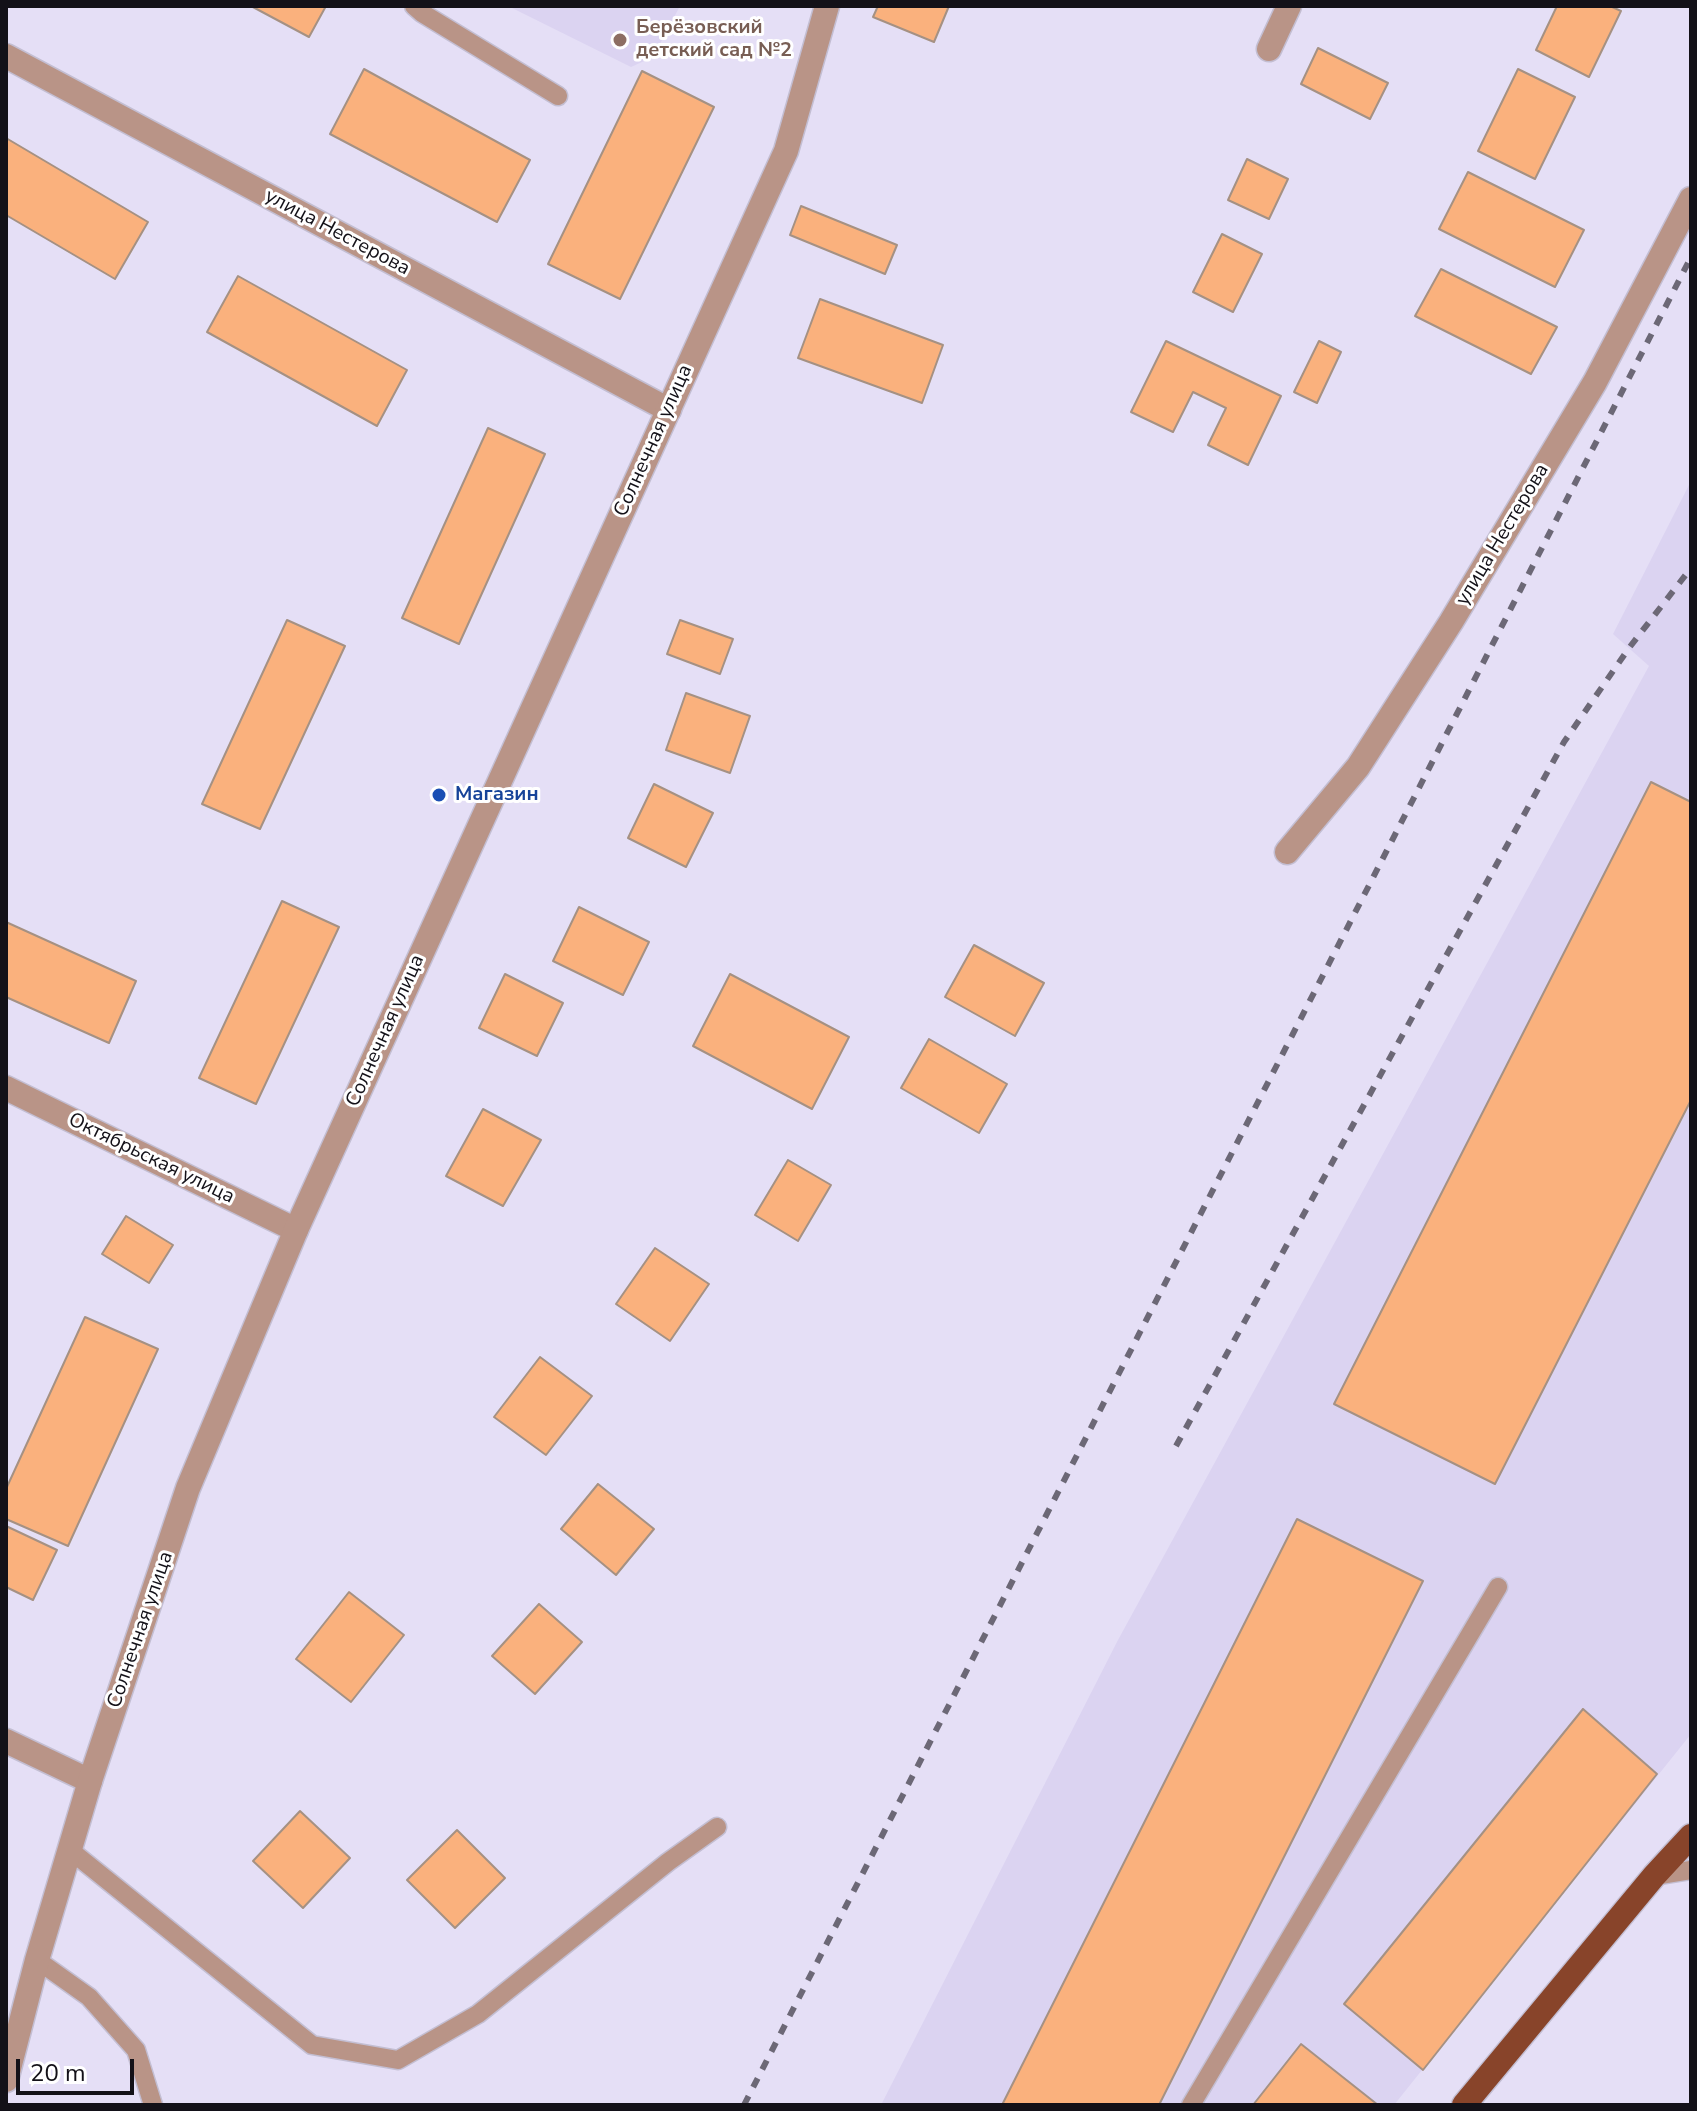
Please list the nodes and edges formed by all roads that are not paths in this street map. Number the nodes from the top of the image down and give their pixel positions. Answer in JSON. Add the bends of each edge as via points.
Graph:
{"nodes":[{"id":1,"x":414,"y":6,"type":"edge"},
{"id":2,"x":827,"y":6,"type":"edge"},
{"id":3,"x":1289,"y":6,"type":"edge"},
{"id":4,"x":1269,"y":49,"type":"dead end"},
{"id":5,"x":6,"y":56,"type":"edge"},
{"id":6,"x":558,"y":96,"type":"dead end"},
{"id":7,"x":1691,"y":199,"type":"edge"},
{"id":8,"x":669,"y":410,"type":"junction"},
{"id":9,"x":1287,"y":852,"type":"dead end"},
{"id":10,"x":6,"y":1088,"type":"edge"},
{"id":11,"x":296,"y":1230,"type":"junction"},
{"id":12,"x":1498,"y":1587,"type":"dead end"},
{"id":13,"x":6,"y":1741,"type":"edge"},
{"id":14,"x":90,"y":1781,"type":"junction"},
{"id":15,"x":717,"y":1827,"type":"dead end"},
{"id":16,"x":1691,"y":1836,"type":"edge"},
{"id":17,"x":71,"y":1851,"type":"junction"},
{"id":18,"x":1691,"y":1870,"type":"edge"},
{"id":19,"x":1654,"y":1876,"type":"junction"},
{"id":20,"x":37,"y":1960,"type":"junction"},
{"id":21,"x":6,"y":2080,"type":"edge"},
{"id":22,"x":153,"y":2105,"type":"edge"},
{"id":23,"x":1191,"y":2105,"type":"edge"},
{"id":24,"x":1464,"y":2105,"type":"edge"}],
"edges":[{"from":1,"to":6,"type":"lane"},
{"from":2,"to":8,"type":"street","name":"Солнечная улица","via":[[786,151]]},
{"from":3,"to":4,"type":"street"},
{"from":5,"to":8,"type":"street","name":"улица Нестерова"},
{"from":7,"to":9,"type":"street","name":"улица Нестерова","via":[[1595,382],[1451,622],[1358,767]]},
{"from":8,"to":11,"type":"street","name":"Солнечная улица"},
{"from":10,"to":11,"type":"street","name":"Октябрьская улица"},
{"from":11,"to":14,"type":"street","name":"Солнечная улица","via":[[188,1488]]},
{"from":12,"to":23,"type":"lane"},
{"from":13,"to":14,"type":"street"},
{"from":14,"to":17,"type":"street","name":"Солнечная улица"},
{"from":15,"to":17,"type":"lane","via":[[478,2014],[398,2060],[312,2045]]},
{"from":16,"to":19,"type":"highway"},
{"from":17,"to":20,"type":"street","name":"Солнечная улица"},
{"from":18,"to":19,"type":"lane"},
{"from":19,"to":24,"type":"highway"},
{"from":20,"to":21,"type":"street","name":"Солнечная улица"},
{"from":20,"to":22,"type":"lane","via":[[89,1997],[136,2050]]}]}
